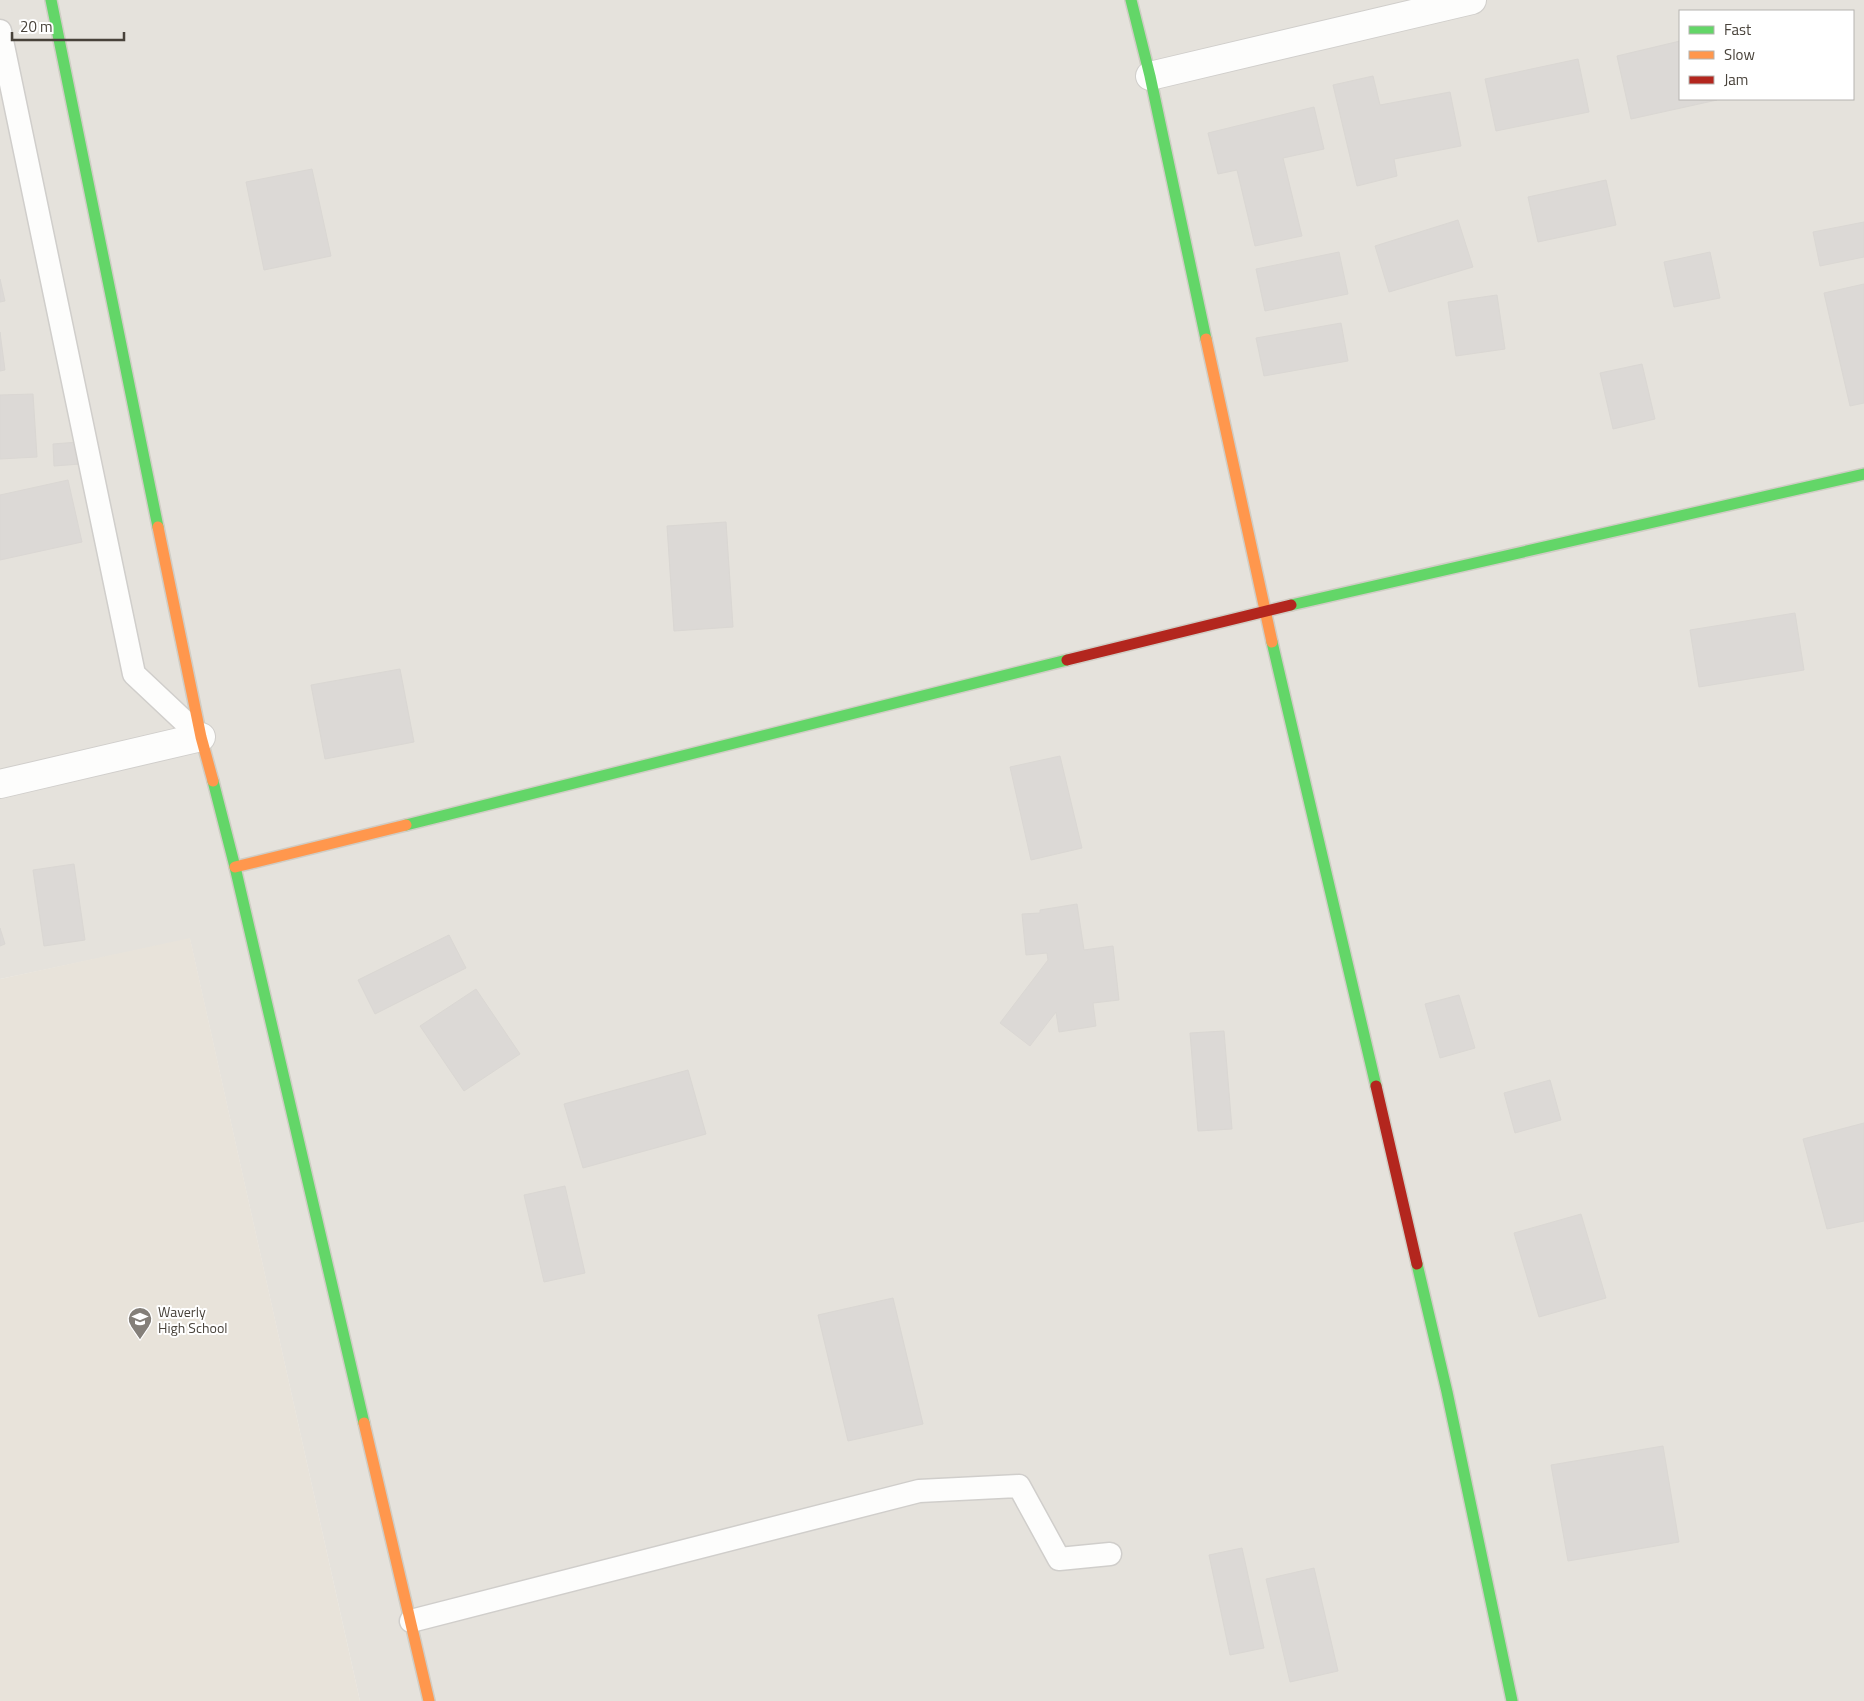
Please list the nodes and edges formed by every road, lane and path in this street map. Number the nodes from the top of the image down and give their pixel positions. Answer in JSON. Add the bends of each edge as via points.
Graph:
{"nodes":[{"id":1,"x":51,"y":0,"type":"edge"},
{"id":2,"x":1131,"y":0,"type":"edge"},
{"id":3,"x":1472,"y":0,"type":"edge"},
{"id":4,"x":0,"y":31,"type":"edge"},
{"id":5,"x":1150,"y":76,"type":"junction"},
{"id":6,"x":1864,"y":474,"type":"edge"},
{"id":7,"x":1265,"y":611,"type":"junction"},
{"id":8,"x":201,"y":737,"type":"junction"},
{"id":9,"x":0,"y":784,"type":"edge"},
{"id":10,"x":235,"y":867,"type":"junction"},
{"id":11,"x":1110,"y":1554,"type":"dead end"},
{"id":12,"x":411,"y":1621,"type":"junction"},
{"id":13,"x":430,"y":1701,"type":"edge"},
{"id":14,"x":1512,"y":1701,"type":"edge"}],
"edges":[{"from":1,"to":8,"type":"street"},
{"from":2,"to":5,"type":"street"},
{"from":3,"to":5,"type":"street"},
{"from":4,"to":8,"type":"lane","via":[[134,674]]},
{"from":5,"to":7,"type":"street"},
{"from":6,"to":7,"type":"street"},
{"from":7,"to":10,"type":"street"},
{"from":7,"to":14,"type":"street","via":[[1447,1392]]},
{"from":8,"to":9,"type":"street"},
{"from":8,"to":10,"type":"street"},
{"from":10,"to":12,"type":"street"},
{"from":11,"to":12,"type":"lane","via":[[1059,1559],[1018,1486],[919,1491]]},
{"from":12,"to":13,"type":"street"}]}
